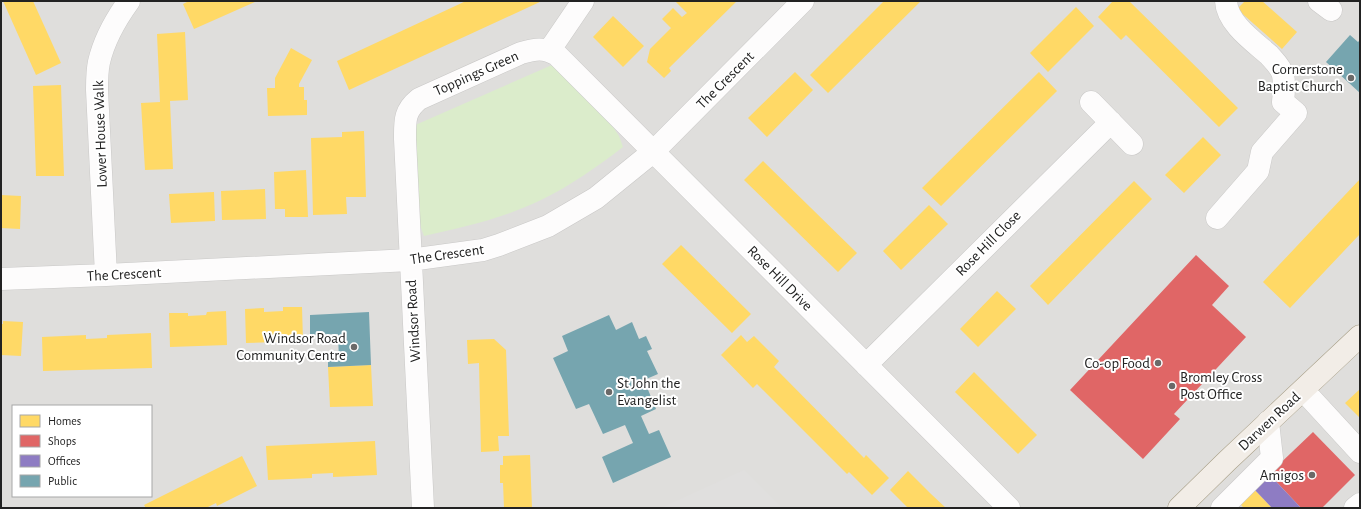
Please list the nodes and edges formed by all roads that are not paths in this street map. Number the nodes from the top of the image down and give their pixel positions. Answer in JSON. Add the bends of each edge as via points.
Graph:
{"nodes":[{"id":1,"x":129,"y":1,"type":"edge"},
{"id":2,"x":583,"y":1,"type":"edge"},
{"id":3,"x":804,"y":1,"type":"edge"},
{"id":4,"x":1226,"y":1,"type":"edge"},
{"id":5,"x":549,"y":50,"type":"junction"},
{"id":6,"x":1092,"y":102,"type":"dead end"},
{"id":7,"x":408,"y":111,"type":"joint"},
{"id":8,"x":1111,"y":122,"type":"junction"},
{"id":9,"x":1132,"y":144,"type":"dead end"},
{"id":10,"x":654,"y":152,"type":"junction"},
{"id":11,"x":1217,"y":218,"type":"dead end"},
{"id":12,"x":410,"y":260,"type":"junction"},
{"id":13,"x":106,"y":275,"type":"junction"},
{"id":14,"x":1,"y":279,"type":"edge"},
{"id":15,"x":1360,"y":336,"type":"edge"},
{"id":16,"x":866,"y":365,"type":"junction"},
{"id":17,"x":1302,"y":390,"type":"junction"},
{"id":18,"x":1268,"y":422,"type":"junction"},
{"id":19,"x":1360,"y":452,"type":"edge"},
{"id":20,"x":1360,"y":504,"type":"edge"},
{"id":21,"x":423,"y":508,"type":"edge"},
{"id":22,"x":1009,"y":508,"type":"edge"},
{"id":23,"x":1179,"y":508,"type":"edge"},
{"id":24,"x":1222,"y":508,"type":"edge"},
{"id":25,"x":1355,"y":508,"type":"edge"}],
"edges":[{"from":1,"to":13,"type":"street","name":"Lower House Walk","via":[[109,34],[99,62],[97,90]]},
{"from":2,"to":5,"type":"street"},
{"from":3,"to":10,"type":"street","name":"The Crescent"},
{"from":4,"to":11,"type":"street","via":[[1232,20],[1276,62],[1283,74],[1283,102],[1296,113],[1262,152],[1258,170]]},
{"from":5,"to":7,"type":"street","name":"Toppings Green","via":[[532,49],[521,52],[419,99]]},
{"from":5,"to":10,"type":"street","name":"Rose Hill Drive"},
{"from":6,"to":8,"type":"street"},
{"from":7,"to":12,"type":"street","name":"Windsor Road","via":[[404,139]]},
{"from":8,"to":9,"type":"street"},
{"from":8,"to":16,"type":"street","name":"Rose Hill Close"},
{"from":10,"to":12,"type":"street","name":"The Crescent","via":[[596,198],[548,226],[484,250]]},
{"from":10,"to":16,"type":"street","name":"Rose Hill Drive"},
{"from":12,"to":13,"type":"street","name":"The Crescent"},
{"from":12,"to":21,"type":"street","name":"Windsor Road"},
{"from":13,"to":14,"type":"street","name":"The Crescent"},
{"from":15,"to":17,"type":"main road","name":"Darwen Road"},
{"from":16,"to":22,"type":"street","name":"Rose Hill Drive"},
{"from":17,"to":18,"type":"main road","name":"Darwen Road"},
{"from":17,"to":19,"type":"street"},
{"from":18,"to":23,"type":"main road","name":"Darwen Road"},
{"from":18,"to":24,"type":"street","via":[[1272,458]]},
{"from":20,"to":25,"type":"street"}]}
